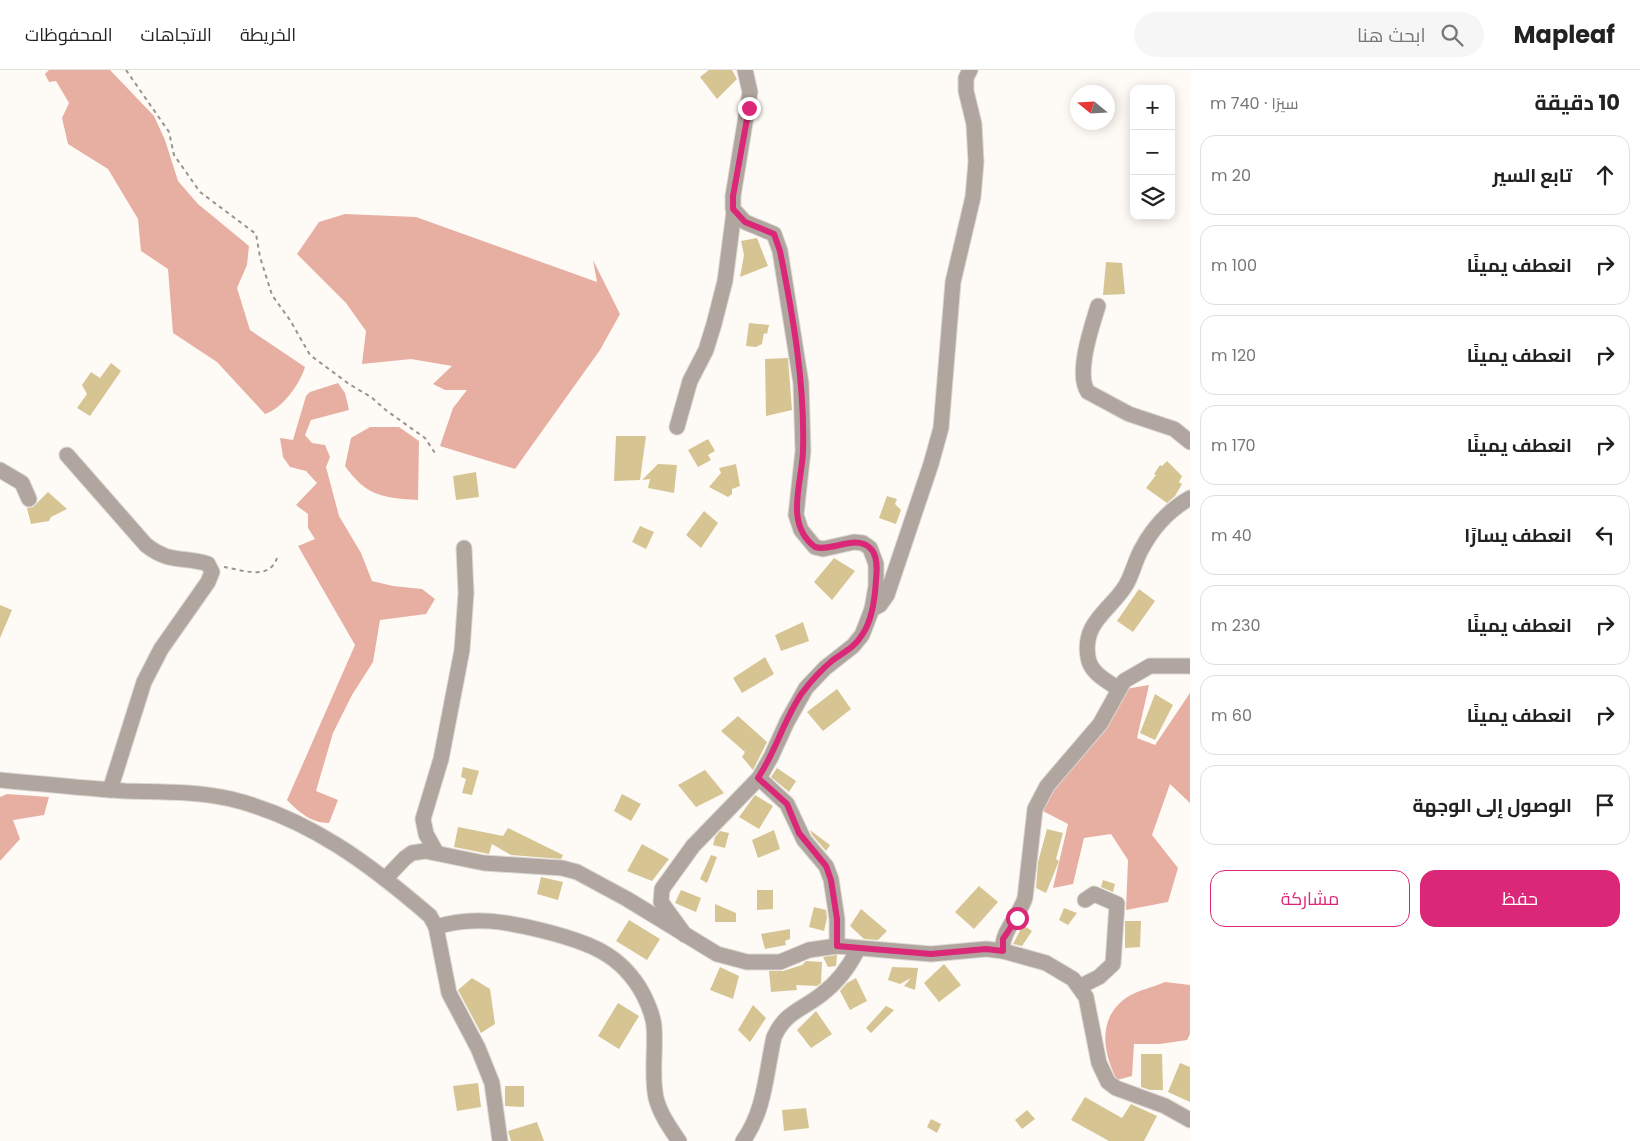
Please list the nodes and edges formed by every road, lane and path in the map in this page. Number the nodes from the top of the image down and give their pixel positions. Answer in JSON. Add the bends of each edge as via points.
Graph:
{"nodes":[{"id":1,"x":126,"y":70,"type":"edge"},
{"id":2,"x":745,"y":70,"type":"edge"},
{"id":3,"x":970,"y":70,"type":"edge"},
{"id":4,"x":734,"y":212,"type":"junction"},
{"id":5,"x":1098,"y":306,"type":"dead end"},
{"id":6,"x":677,"y":426,"type":"dead end"},
{"id":7,"x":1190,"y":442,"type":"edge"},
{"id":8,"x":435,"y":453,"type":"dead end"},
{"id":9,"x":66,"y":455,"type":"dead end"},
{"id":10,"x":0,"y":470,"type":"edge"},
{"id":11,"x":1190,"y":498,"type":"edge"},
{"id":12,"x":29,"y":499,"type":"dead end"},
{"id":13,"x":464,"y":548,"type":"dead end"},
{"id":14,"x":277,"y":558,"type":"dead end"},
{"id":15,"x":212,"y":569,"type":"junction"},
{"id":16,"x":872,"y":609,"type":"junction"},
{"id":17,"x":1190,"y":666,"type":"edge"},
{"id":18,"x":1119,"y":689,"type":"junction"},
{"id":19,"x":758,"y":778,"type":"junction"},
{"id":20,"x":0,"y":780,"type":"edge"},
{"id":21,"x":110,"y":790,"type":"junction"},
{"id":22,"x":436,"y":852,"type":"junction"},
{"id":23,"x":385,"y":879,"type":"junction"},
{"id":24,"x":1085,"y":900,"type":"dead end"},
{"id":25,"x":436,"y":928,"type":"junction"},
{"id":26,"x":685,"y":935,"type":"junction"},
{"id":27,"x":837,"y":946,"type":"junction"},
{"id":28,"x":858,"y":949,"type":"junction"},
{"id":29,"x":1003,"y":951,"type":"junction"},
{"id":30,"x":1080,"y":987,"type":"junction"},
{"id":31,"x":1190,"y":1120,"type":"edge"},
{"id":32,"x":500,"y":1141,"type":"edge"},
{"id":33,"x":679,"y":1141,"type":"edge"},
{"id":34,"x":743,"y":1141,"type":"edge"}],
"edges":[{"from":1,"to":8,"type":"path","via":[[169,132],[174,155],[200,192],[256,234],[272,295],[310,355],[425,438]]},
{"from":2,"to":4,"type":"street","via":[[750,92],[733,196]]},
{"from":3,"to":16,"type":"street","via":[[966,91],[976,142],[973,196],[953,282],[941,428],[887,595],[880,605]]},
{"from":4,"to":6,"type":"street","via":[[725,281],[714,324],[706,350],[690,381]]},
{"from":4,"to":16,"type":"street","via":[[745,222],[770,231],[780,251],[801,383],[803,451],[796,515],[801,530],[815,547],[831,548],[854,542],[870,548],[876,564]]},
{"from":5,"to":7,"type":"street","via":[[1087,345],[1085,389],[1130,414],[1179,432]]},
{"from":9,"to":15,"type":"street","via":[[156,553],[179,560],[200,561]]},
{"from":10,"to":12,"type":"street","via":[[22,483]]},
{"from":11,"to":18,"type":"street","via":[[1172,510],[1152,532],[1140,550],[1126,585],[1095,621],[1088,648],[1089,663]]},
{"from":13,"to":22,"type":"street","via":[[466,593],[462,650],[441,759],[423,818],[426,834]]},
{"from":14,"to":15,"type":"path","via":[[269,571]]},
{"from":15,"to":21,"type":"street","via":[[208,582],[161,649],[144,682]]},
{"from":16,"to":19,"type":"street","via":[[858,640],[825,668],[801,695]]},
{"from":17,"to":18,"type":"street","via":[[1150,666],[1130,676]]},
{"from":18,"to":29,"type":"street","via":[[1100,724],[1047,786],[1039,800],[1033,820],[1025,898],[1003,939]]},
{"from":19,"to":26,"type":"street","via":[[693,846],[662,889],[662,902]]},
{"from":19,"to":27,"type":"street","via":[[787,804],[799,833],[826,866],[837,919]]},
{"from":20,"to":21,"type":"street"},
{"from":21,"to":23,"type":"street","via":[[209,795],[259,808],[331,840]]},
{"from":22,"to":23,"type":"street","via":[[412,853]]},
{"from":22,"to":26,"type":"street","via":[[471,861],[543,865],[577,872]]},
{"from":23,"to":25,"type":"street","via":[[430,916]]},
{"from":24,"to":30,"type":"street","via":[[1094,894],[1117,904],[1113,964],[1099,977]]},
{"from":25,"to":32,"type":"street","via":[[450,994],[492,1083]]},
{"from":25,"to":33,"type":"street","via":[[480,919],[506,923],[573,938],[622,964],[648,1005],[654,1024],[656,1099]]},
{"from":26,"to":27,"type":"street","via":[[717,954],[747,962],[780,962],[809,950]]},
{"from":27,"to":28,"type":"street"},
{"from":28,"to":29,"type":"street","via":[[931,954],[986,949]]},
{"from":28,"to":34,"type":"street","via":[[841,977],[811,1002],[784,1018],[778,1027],[754,1125]]},
{"from":29,"to":30,"type":"street","via":[[1061,970]]},
{"from":30,"to":31,"type":"street","via":[[1090,1006],[1099,1063],[1108,1082]]}]}
